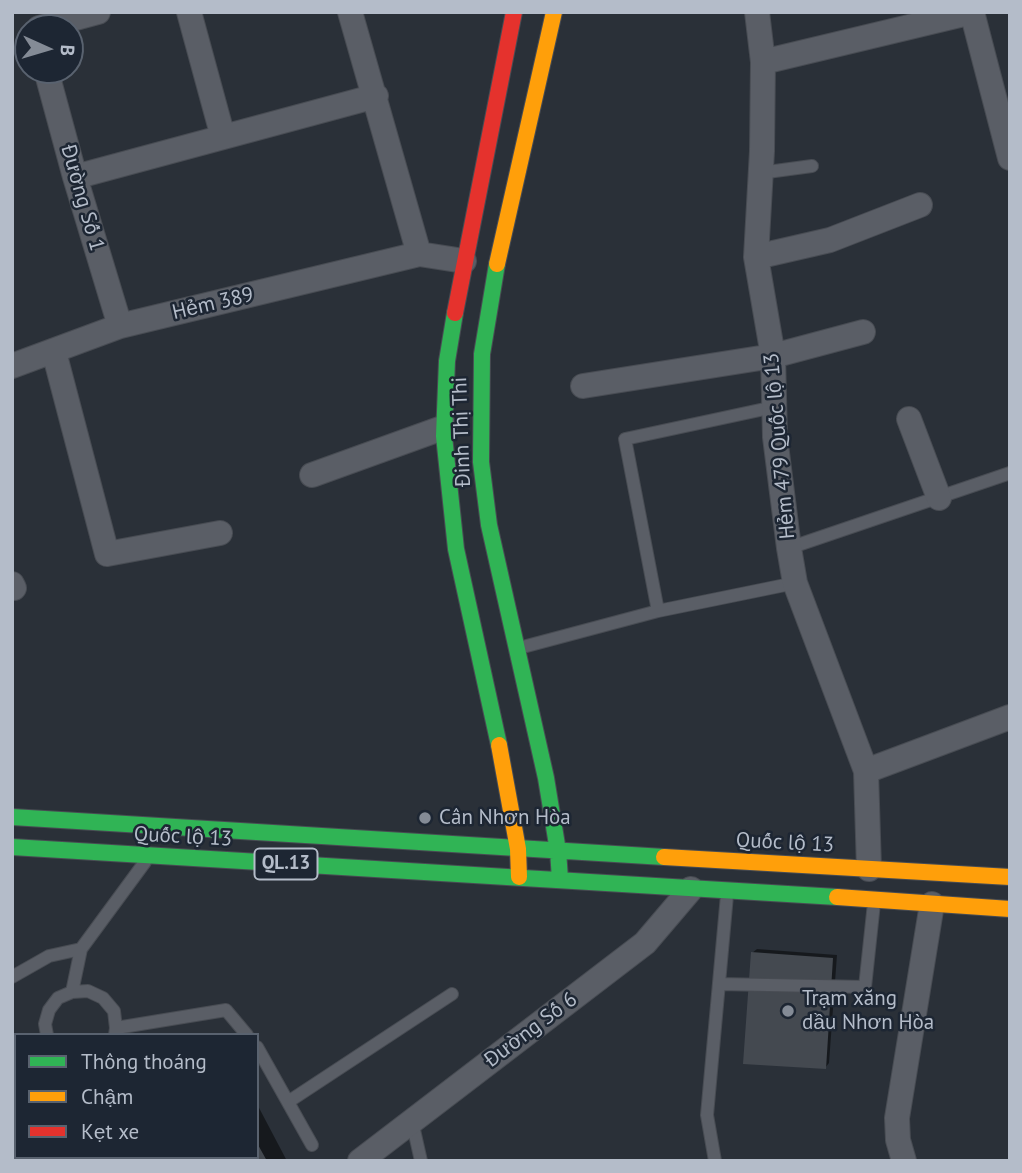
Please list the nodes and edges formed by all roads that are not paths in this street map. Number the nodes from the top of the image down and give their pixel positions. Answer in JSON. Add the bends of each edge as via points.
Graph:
{"nodes":[{"id":1,"x":189,"y":12,"type":"edge"},
{"id":2,"x":350,"y":12,"type":"edge"},
{"id":3,"x":514,"y":12,"type":"edge"},
{"id":4,"x":554,"y":12,"type":"edge"},
{"id":5,"x":757,"y":12,"type":"edge"},
{"id":6,"x":972,"y":12,"type":"edge"},
{"id":7,"x":763,"y":62,"type":"junction"},
{"id":8,"x":51,"y":84,"type":"edge"},
{"id":9,"x":376,"y":96,"type":"junction"},
{"id":10,"x":1004,"y":119,"type":"edge"},
{"id":11,"x":223,"y":137,"type":"junction"},
{"id":12,"x":1010,"y":158,"type":"edge"},
{"id":13,"x":812,"y":166,"type":"dead end"},
{"id":14,"x":760,"y":173,"type":"junction"},
{"id":15,"x":75,"y":177,"type":"junction"},
{"id":16,"x":920,"y":205,"type":"dead end"},
{"id":17,"x":419,"y":254,"type":"junction"},
{"id":18,"x":756,"y":257,"type":"junction"},
{"id":19,"x":464,"y":261,"type":"junction"},
{"id":20,"x":120,"y":326,"type":"junction"},
{"id":21,"x":863,"y":332,"type":"dead end"},
{"id":22,"x":54,"y":352,"type":"junction"},
{"id":23,"x":773,"y":356,"type":"junction"},
{"id":24,"x":12,"y":366,"type":"edge"},
{"id":25,"x":583,"y":386,"type":"dead end"},
{"id":26,"x":774,"y":407,"type":"junction"},
{"id":27,"x":909,"y":419,"type":"dead end"},
{"id":28,"x":445,"y":426,"type":"junction"},
{"id":29,"x":1010,"y":473,"type":"edge"},
{"id":30,"x":312,"y":475,"type":"dead end"},
{"id":31,"x":939,"y":498,"type":"junction"},
{"id":32,"x":219,"y":533,"type":"dead end"},
{"id":33,"x":789,"y":548,"type":"junction"},
{"id":34,"x":795,"y":583,"type":"junction"},
{"id":35,"x":658,"y":611,"type":"junction"},
{"id":36,"x":515,"y":649,"type":"junction"},
{"id":37,"x":1010,"y":717,"type":"edge"},
{"id":38,"x":866,"y":771,"type":"junction"},
{"id":39,"x":12,"y":817,"type":"edge"},
{"id":40,"x":12,"y":847,"type":"edge"},
{"id":41,"x":518,"y":849,"type":"junction"},
{"id":42,"x":558,"y":851,"type":"junction"},
{"id":43,"x":149,"y":856,"type":"junction"},
{"id":44,"x":869,"y":869,"type":"junction"},
{"id":45,"x":1010,"y":877,"type":"edge"},
{"id":46,"x":519,"y":878,"type":"junction"},
{"id":47,"x":560,"y":881,"type":"junction"},
{"id":48,"x":691,"y":889,"type":"junction"},
{"id":49,"x":727,"y":891,"type":"junction"},
{"id":50,"x":875,"y":899,"type":"junction"},
{"id":51,"x":932,"y":904,"type":"junction"},
{"id":52,"x":1010,"y":909,"type":"edge"},
{"id":53,"x":80,"y":949,"type":"junction"},
{"id":54,"x":12,"y":977,"type":"edge"},
{"id":55,"x":719,"y":984,"type":"junction"},
{"id":56,"x":72,"y":992,"type":"junction"},
{"id":57,"x":452,"y":994,"type":"dead end"},
{"id":58,"x":116,"y":1032,"type":"edge"},
{"id":59,"x":47,"y":1033,"type":"edge"},
{"id":60,"x":245,"y":1033,"type":"edge"},
{"id":61,"x":259,"y":1050,"type":"edge"},
{"id":62,"x":288,"y":1102,"type":"junction"},
{"id":63,"x":412,"y":1121,"type":"junction"},
{"id":64,"x":312,"y":1145,"type":"dead end"},
{"id":65,"x":360,"y":1161,"type":"edge"},
{"id":66,"x":421,"y":1161,"type":"edge"},
{"id":67,"x":715,"y":1161,"type":"edge"},
{"id":68,"x":904,"y":1161,"type":"edge"}],
"edges":[{"from":1,"to":11,"type":"street"},
{"from":2,"to":9,"type":"street"},
{"from":3,"to":19,"type":"main road","name":"Đinh Thị Thi"},
{"from":4,"to":36,"type":"main road","name":"Đinh Thị Thi","via":[[499,257],[481,368],[481,462]]},
{"from":5,"to":7,"type":"street","name":"Hẻm 479 Quốc lộ 13"},
{"from":6,"to":7,"type":"street"},
{"from":6,"to":10,"type":"street"},
{"from":7,"to":14,"type":"street","name":"Hẻm 479 Quốc lộ 13"},
{"from":8,"to":15,"type":"street","name":"Đường Số 1"},
{"from":9,"to":11,"type":"street"},
{"from":9,"to":17,"type":"street"},
{"from":10,"to":12,"type":"street"},
{"from":11,"to":15,"type":"street"},
{"from":13,"to":14,"type":"lane"},
{"from":14,"to":18,"type":"street","name":"Hẻm 479 Quốc lộ 13"},
{"from":15,"to":20,"type":"street","name":"Đường Số 1"},
{"from":16,"to":18,"type":"street","via":[[830,240]]},
{"from":17,"to":19,"type":"street"},
{"from":17,"to":20,"type":"street","name":"Hẻm 389"},
{"from":18,"to":23,"type":"street","name":"Hẻm 479 Quốc lộ 13"},
{"from":19,"to":28,"type":"main road","name":"Đinh Thị Thi","via":[[447,361]]},
{"from":20,"to":22,"type":"street","name":"Hẻm 389"},
{"from":21,"to":23,"type":"street"},
{"from":22,"to":24,"type":"street","name":"Hẻm 389"},
{"from":22,"to":32,"type":"street","via":[[107,554]]},
{"from":23,"to":25,"type":"street"},
{"from":23,"to":26,"type":"street","name":"Hẻm 479 Quốc lộ 13"},
{"from":26,"to":33,"type":"street","name":"Hẻm 479 Quốc lộ 13"},
{"from":26,"to":35,"type":"lane","via":[[625,439]]},
{"from":27,"to":31,"type":"street"},
{"from":28,"to":30,"type":"street"},
{"from":28,"to":41,"type":"main road","name":"Đinh Thị Thi","via":[[456,549]]},
{"from":29,"to":31,"type":"lane"},
{"from":31,"to":33,"type":"lane"},
{"from":33,"to":34,"type":"street","name":"Hẻm 479 Quốc lộ 13"},
{"from":34,"to":35,"type":"lane"},
{"from":34,"to":38,"type":"street","name":"Hẻm 479 Quốc lộ 13"},
{"from":35,"to":36,"type":"lane"},
{"from":36,"to":42,"type":"main road","name":"Đinh Thị Thi"},
{"from":37,"to":38,"type":"street"},
{"from":38,"to":44,"type":"street","name":"Hẻm 479 Quốc lộ 13"},
{"from":39,"to":41,"type":"main road","name":"Quốc lộ 13","number":"QL.13"},
{"from":40,"to":43,"type":"main road","name":"Quốc lộ 13","number":"QL.13"},
{"from":41,"to":42,"type":"main road","name":"Quốc lộ 13","number":"QL.13"},
{"from":41,"to":46,"type":"main road"},
{"from":42,"to":44,"type":"main road","name":"Quốc lộ 13","number":"QL.13"},
{"from":42,"to":47,"type":"main road"},
{"from":43,"to":46,"type":"main road","name":"Quốc lộ 13","number":"QL.13"},
{"from":43,"to":53,"type":"lane"},
{"from":44,"to":45,"type":"main road","name":"Quốc lộ 13","number":"QL.13"},
{"from":46,"to":47,"type":"main road","name":"Quốc lộ 13","number":"QL.13"},
{"from":47,"to":48,"type":"main road","name":"Quốc lộ 13","number":"QL.13"},
{"from":48,"to":49,"type":"main road","name":"Quốc lộ 13","number":"QL.13"},
{"from":48,"to":63,"type":"street","name":"Đường Số 6","via":[[645,943]]},
{"from":49,"to":50,"type":"main road","name":"Quốc lộ 13","number":"QL.13"},
{"from":49,"to":55,"type":"lane"},
{"from":50,"to":51,"type":"main road","name":"Quốc lộ 13","number":"QL.13"},
{"from":50,"to":55,"type":"lane","via":[[864,987]]},
{"from":51,"to":52,"type":"main road","name":"Quốc lộ 13","number":"QL.13"},
{"from":51,"to":68,"type":"street","via":[[897,1118]]},
{"from":53,"to":54,"type":"lane","via":[[50,956]]},
{"from":53,"to":56,"type":"lane"},
{"from":55,"to":67,"type":"lane","via":[[707,1115]]},
{"from":56,"to":58,"type":"lane","via":[[89,991],[103,998],[114,1012]]},
{"from":56,"to":59,"type":"lane","via":[[58,998],[49,1010]]},
{"from":57,"to":62,"type":"lane"},
{"from":58,"to":60,"type":"lane","via":[[226,1010]]},
{"from":61,"to":62,"type":"lane"},
{"from":62,"to":64,"type":"lane"},
{"from":63,"to":65,"type":"street","name":"Đường Số 6"},
{"from":63,"to":66,"type":"lane"}]}
